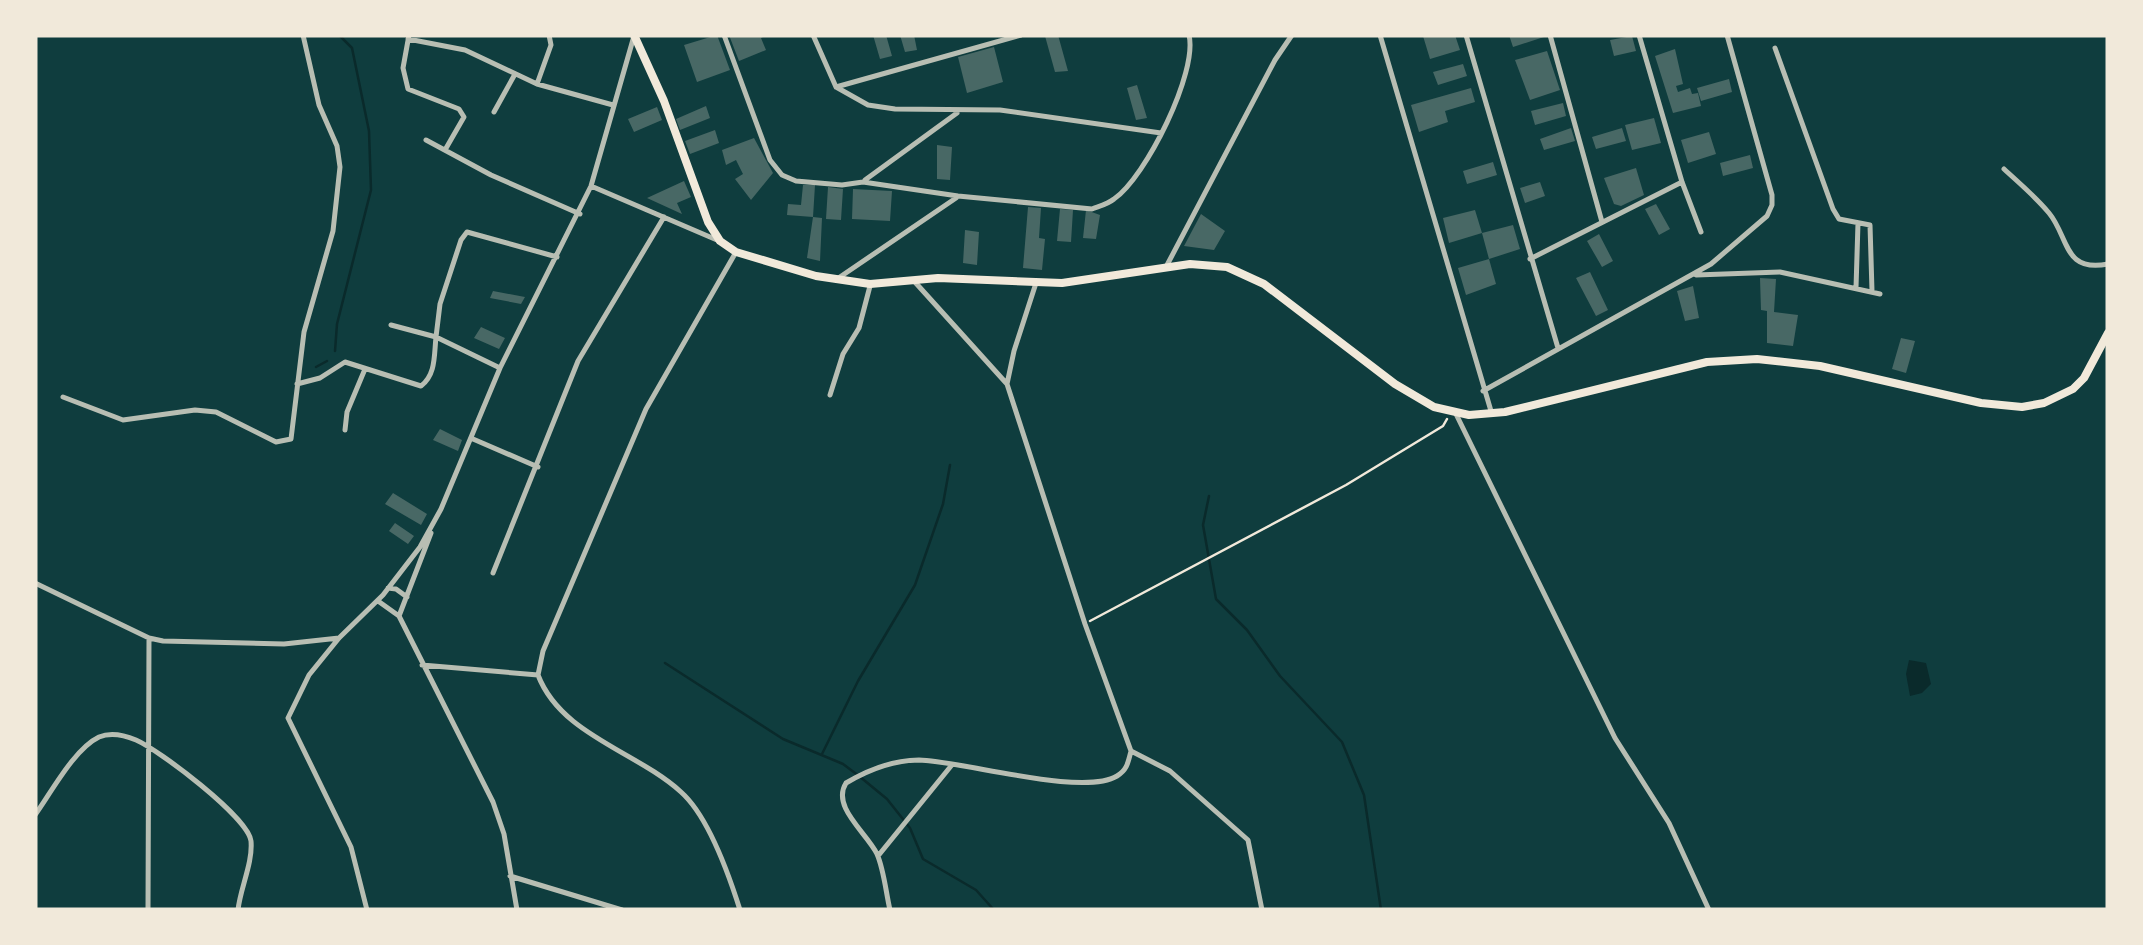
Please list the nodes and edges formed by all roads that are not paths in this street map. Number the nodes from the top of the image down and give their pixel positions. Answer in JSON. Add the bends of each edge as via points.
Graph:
{"nodes":[{"id":1,"x":303,"y":35,"type":"edge"},
{"id":2,"x":549,"y":35,"type":"edge"},
{"id":3,"x":634,"y":35,"type":"edge"},
{"id":4,"x":724,"y":35,"type":"edge"},
{"id":5,"x":813,"y":35,"type":"edge"},
{"id":6,"x":1021,"y":35,"type":"edge"},
{"id":7,"x":1189,"y":35,"type":"edge"},
{"id":8,"x":1292,"y":35,"type":"edge"},
{"id":9,"x":1380,"y":35,"type":"edge"},
{"id":10,"x":1466,"y":35,"type":"edge"},
{"id":11,"x":1550,"y":35,"type":"edge"},
{"id":12,"x":1640,"y":35,"type":"edge"},
{"id":13,"x":1727,"y":35,"type":"edge"},
{"id":14,"x":409,"y":37,"type":"edge"},
{"id":15,"x":1774,"y":48,"type":"dead end"},
{"id":16,"x":514,"y":74,"type":"junction"},
{"id":17,"x":536,"y":84,"type":"junction"},
{"id":18,"x":836,"y":87,"type":"junction"},
{"id":19,"x":612,"y":105,"type":"junction"},
{"id":20,"x":960,"y":111,"type":"junction"},
{"id":21,"x":494,"y":112,"type":"dead end"},
{"id":22,"x":1161,"y":133,"type":"junction"},
{"id":23,"x":426,"y":140,"type":"dead end"},
{"id":24,"x":445,"y":150,"type":"junction"},
{"id":25,"x":2004,"y":169,"type":"dead end"},
{"id":26,"x":863,"y":182,"type":"junction"},
{"id":27,"x":1682,"y":182,"type":"junction"},
{"id":28,"x":592,"y":186,"type":"junction"},
{"id":29,"x":958,"y":196,"type":"junction"},
{"id":30,"x":580,"y":214,"type":"junction"},
{"id":31,"x":664,"y":217,"type":"junction"},
{"id":32,"x":1602,"y":222,"type":"junction"},
{"id":33,"x":1858,"y":223,"type":"junction"},
{"id":34,"x":1702,"y":232,"type":"dead end"},
{"id":35,"x":720,"y":241,"type":"junction"},
{"id":36,"x":736,"y":252,"type":"junction"},
{"id":37,"x":557,"y":257,"type":"junction"},
{"id":38,"x":1530,"y":260,"type":"junction"},
{"id":39,"x":2108,"y":264,"type":"edge"},
{"id":40,"x":1166,"y":267,"type":"junction"},
{"id":41,"x":1693,"y":275,"type":"junction"},
{"id":42,"x":836,"y":279,"type":"junction"},
{"id":43,"x":914,"y":281,"type":"junction"},
{"id":44,"x":1036,"y":282,"type":"junction"},
{"id":45,"x":870,"y":284,"type":"junction"},
{"id":46,"x":1856,"y":288,"type":"junction"},
{"id":47,"x":1872,"y":292,"type":"junction"},
{"id":48,"x":1880,"y":294,"type":"dead end"},
{"id":49,"x":391,"y":324,"type":"dead end"},
{"id":50,"x":2108,"y":332,"type":"edge"},
{"id":51,"x":436,"y":337,"type":"junction"},
{"id":52,"x":1558,"y":348,"type":"junction"},
{"id":53,"x":500,"y":368,"type":"junction"},
{"id":54,"x":366,"y":369,"type":"junction"},
{"id":55,"x":296,"y":384,"type":"junction"},
{"id":56,"x":1007,"y":384,"type":"junction"},
{"id":57,"x":1483,"y":391,"type":"junction"},
{"id":58,"x":830,"y":395,"type":"dead end"},
{"id":59,"x":64,"y":397,"type":"dead end"},
{"id":60,"x":1454,"y":413,"type":"junction"},
{"id":61,"x":1492,"y":414,"type":"junction"},
{"id":62,"x":346,"y":430,"type":"dead end"},
{"id":63,"x":473,"y":439,"type":"junction"},
{"id":64,"x":538,"y":467,"type":"junction"},
{"id":65,"x":433,"y":525,"type":"junction"},
{"id":66,"x":493,"y":573,"type":"dead end"},
{"id":67,"x":35,"y":583,"type":"edge"},
{"id":68,"x":388,"y":588,"type":"junction"},
{"id":69,"x":407,"y":597,"type":"junction"},
{"id":70,"x":378,"y":601,"type":"junction"},
{"id":71,"x":399,"y":616,"type":"junction"},
{"id":72,"x":149,"y":638,"type":"junction"},
{"id":73,"x":338,"y":638,"type":"junction"},
{"id":74,"x":422,"y":665,"type":"junction"},
{"id":75,"x":538,"y":676,"type":"junction"},
{"id":76,"x":148,"y":747,"type":"junction"},
{"id":77,"x":1131,"y":751,"type":"junction"},
{"id":78,"x":951,"y":766,"type":"junction"},
{"id":79,"x":35,"y":815,"type":"edge"},
{"id":80,"x":878,"y":856,"type":"junction"},
{"id":81,"x":510,"y":876,"type":"junction"},
{"id":82,"x":148,"y":910,"type":"edge"},
{"id":83,"x":238,"y":910,"type":"edge"},
{"id":84,"x":367,"y":910,"type":"edge"},
{"id":85,"x":516,"y":910,"type":"edge"},
{"id":86,"x":622,"y":910,"type":"edge"},
{"id":87,"x":740,"y":910,"type":"edge"},
{"id":88,"x":890,"y":910,"type":"edge"},
{"id":89,"x":1262,"y":910,"type":"edge"},
{"id":90,"x":1708,"y":910,"type":"edge"}],
"edges":[{"from":1,"to":55,"type":"street","via":[[340,167],[333,231]]},
{"from":2,"to":17,"type":"street"},
{"from":3,"to":19,"type":"street"},
{"from":3,"to":35,"type":"main road"},
{"from":4,"to":26,"type":"street","via":[[770,160],[782,176],[842,186]]},
{"from":5,"to":18,"type":"street"},
{"from":6,"to":18,"type":"street"},
{"from":7,"to":22,"type":"street","via":[[1188,70]]},
{"from":8,"to":40,"type":"street"},
{"from":9,"to":57,"type":"street"},
{"from":10,"to":38,"type":"street"},
{"from":11,"to":32,"type":"street"},
{"from":12,"to":27,"type":"street"},
{"from":13,"to":41,"type":"street","via":[[1772,205],[1754,229]]},
{"from":14,"to":16,"type":"street","via":[[465,50]]},
{"from":14,"to":24,"type":"street","via":[[408,88],[464,117]]},
{"from":15,"to":33,"type":"street","via":[[1833,208],[1839,218]]},
{"from":16,"to":17,"type":"street"},
{"from":16,"to":21,"type":"street"},
{"from":17,"to":19,"type":"street"},
{"from":18,"to":20,"type":"street","via":[[868,105]]},
{"from":19,"to":28,"type":"street"},
{"from":20,"to":22,"type":"street","via":[[1000,110]]},
{"from":20,"to":26,"type":"street"},
{"from":22,"to":29,"type":"street","via":[[1126,188],[1092,209]]},
{"from":23,"to":24,"type":"street"},
{"from":24,"to":30,"type":"street"},
{"from":25,"to":39,"type":"street","via":[[2052,216],[2081,263]]},
{"from":26,"to":29,"type":"street"},
{"from":27,"to":32,"type":"street"},
{"from":27,"to":34,"type":"street"},
{"from":28,"to":30,"type":"street"},
{"from":28,"to":31,"type":"street"},
{"from":29,"to":42,"type":"street"},
{"from":30,"to":37,"type":"street"},
{"from":31,"to":35,"type":"street"},
{"from":31,"to":64,"type":"street","via":[[578,361]]},
{"from":32,"to":38,"type":"street"},
{"from":33,"to":46,"type":"street"},
{"from":33,"to":47,"type":"street","via":[[1870,225]]},
{"from":35,"to":36,"type":"main road"},
{"from":36,"to":42,"type":"main road"},
{"from":36,"to":75,"type":"street","via":[[642,418]]},
{"from":37,"to":51,"type":"street","via":[[467,232],[440,304]]},
{"from":37,"to":53,"type":"street"},
{"from":38,"to":52,"type":"street"},
{"from":40,"to":44,"type":"main road"},
{"from":40,"to":60,"type":"main road","via":[[1190,264],[1251,276],[1395,384]]},
{"from":41,"to":46,"type":"street","via":[[1780,272]]},
{"from":41,"to":52,"type":"street"},
{"from":42,"to":45,"type":"main road"},
{"from":43,"to":44,"type":"main road"},
{"from":43,"to":45,"type":"main road"},
{"from":43,"to":56,"type":"street"},
{"from":44,"to":56,"type":"street"},
{"from":45,"to":58,"type":"street"},
{"from":46,"to":47,"type":"street"},
{"from":47,"to":48,"type":"street"},
{"from":49,"to":51,"type":"street"},
{"from":50,"to":61,"type":"main road","via":[[2073,389],[2022,407],[1757,358],[1707,362]]},
{"from":51,"to":53,"type":"street"},
{"from":51,"to":54,"type":"street","via":[[432,371],[421,386]]},
{"from":52,"to":57,"type":"street"},
{"from":53,"to":63,"type":"street"},
{"from":54,"to":55,"type":"street","via":[[345,362]]},
{"from":54,"to":62,"type":"street"},
{"from":55,"to":59,"type":"street","via":[[291,440],[276,442],[216,412],[123,420]]},
{"from":56,"to":77,"type":"street"},
{"from":57,"to":61,"type":"street"},
{"from":60,"to":61,"type":"main road"},
{"from":60,"to":90,"type":"street"},
{"from":63,"to":64,"type":"street"},
{"from":63,"to":65,"type":"street"},
{"from":64,"to":66,"type":"street"},
{"from":65,"to":68,"type":"street"},
{"from":65,"to":69,"type":"street"},
{"from":67,"to":72,"type":"street"},
{"from":68,"to":69,"type":"street"},
{"from":68,"to":70,"type":"street"},
{"from":69,"to":71,"type":"street"},
{"from":70,"to":71,"type":"street"},
{"from":70,"to":73,"type":"street"},
{"from":71,"to":74,"type":"street"},
{"from":72,"to":73,"type":"street","via":[[284,644]]},
{"from":72,"to":76,"type":"street"},
{"from":73,"to":84,"type":"street","via":[[288,718],[351,846]]},
{"from":74,"to":75,"type":"street"},
{"from":74,"to":81,"type":"street","via":[[493,802]]},
{"from":75,"to":87,"type":"street","via":[[566,716],[684,794],[704,822]]},
{"from":76,"to":79,"type":"street","via":[[126,736],[102,736],[80,753]]},
{"from":76,"to":82,"type":"street"},
{"from":76,"to":83,"type":"street","via":[[246,829],[251,840]]},
{"from":77,"to":78,"type":"street","via":[[1127,768],[1113,779],[1075,782]]},
{"from":77,"to":89,"type":"street","via":[[1170,771],[1248,840]]},
{"from":78,"to":80,"type":"street"},
{"from":78,"to":80,"type":"street","via":[[890,764],[846,783],[842,801]]},
{"from":80,"to":88,"type":"street"},
{"from":81,"to":85,"type":"street"},
{"from":81,"to":86,"type":"street"}]}
